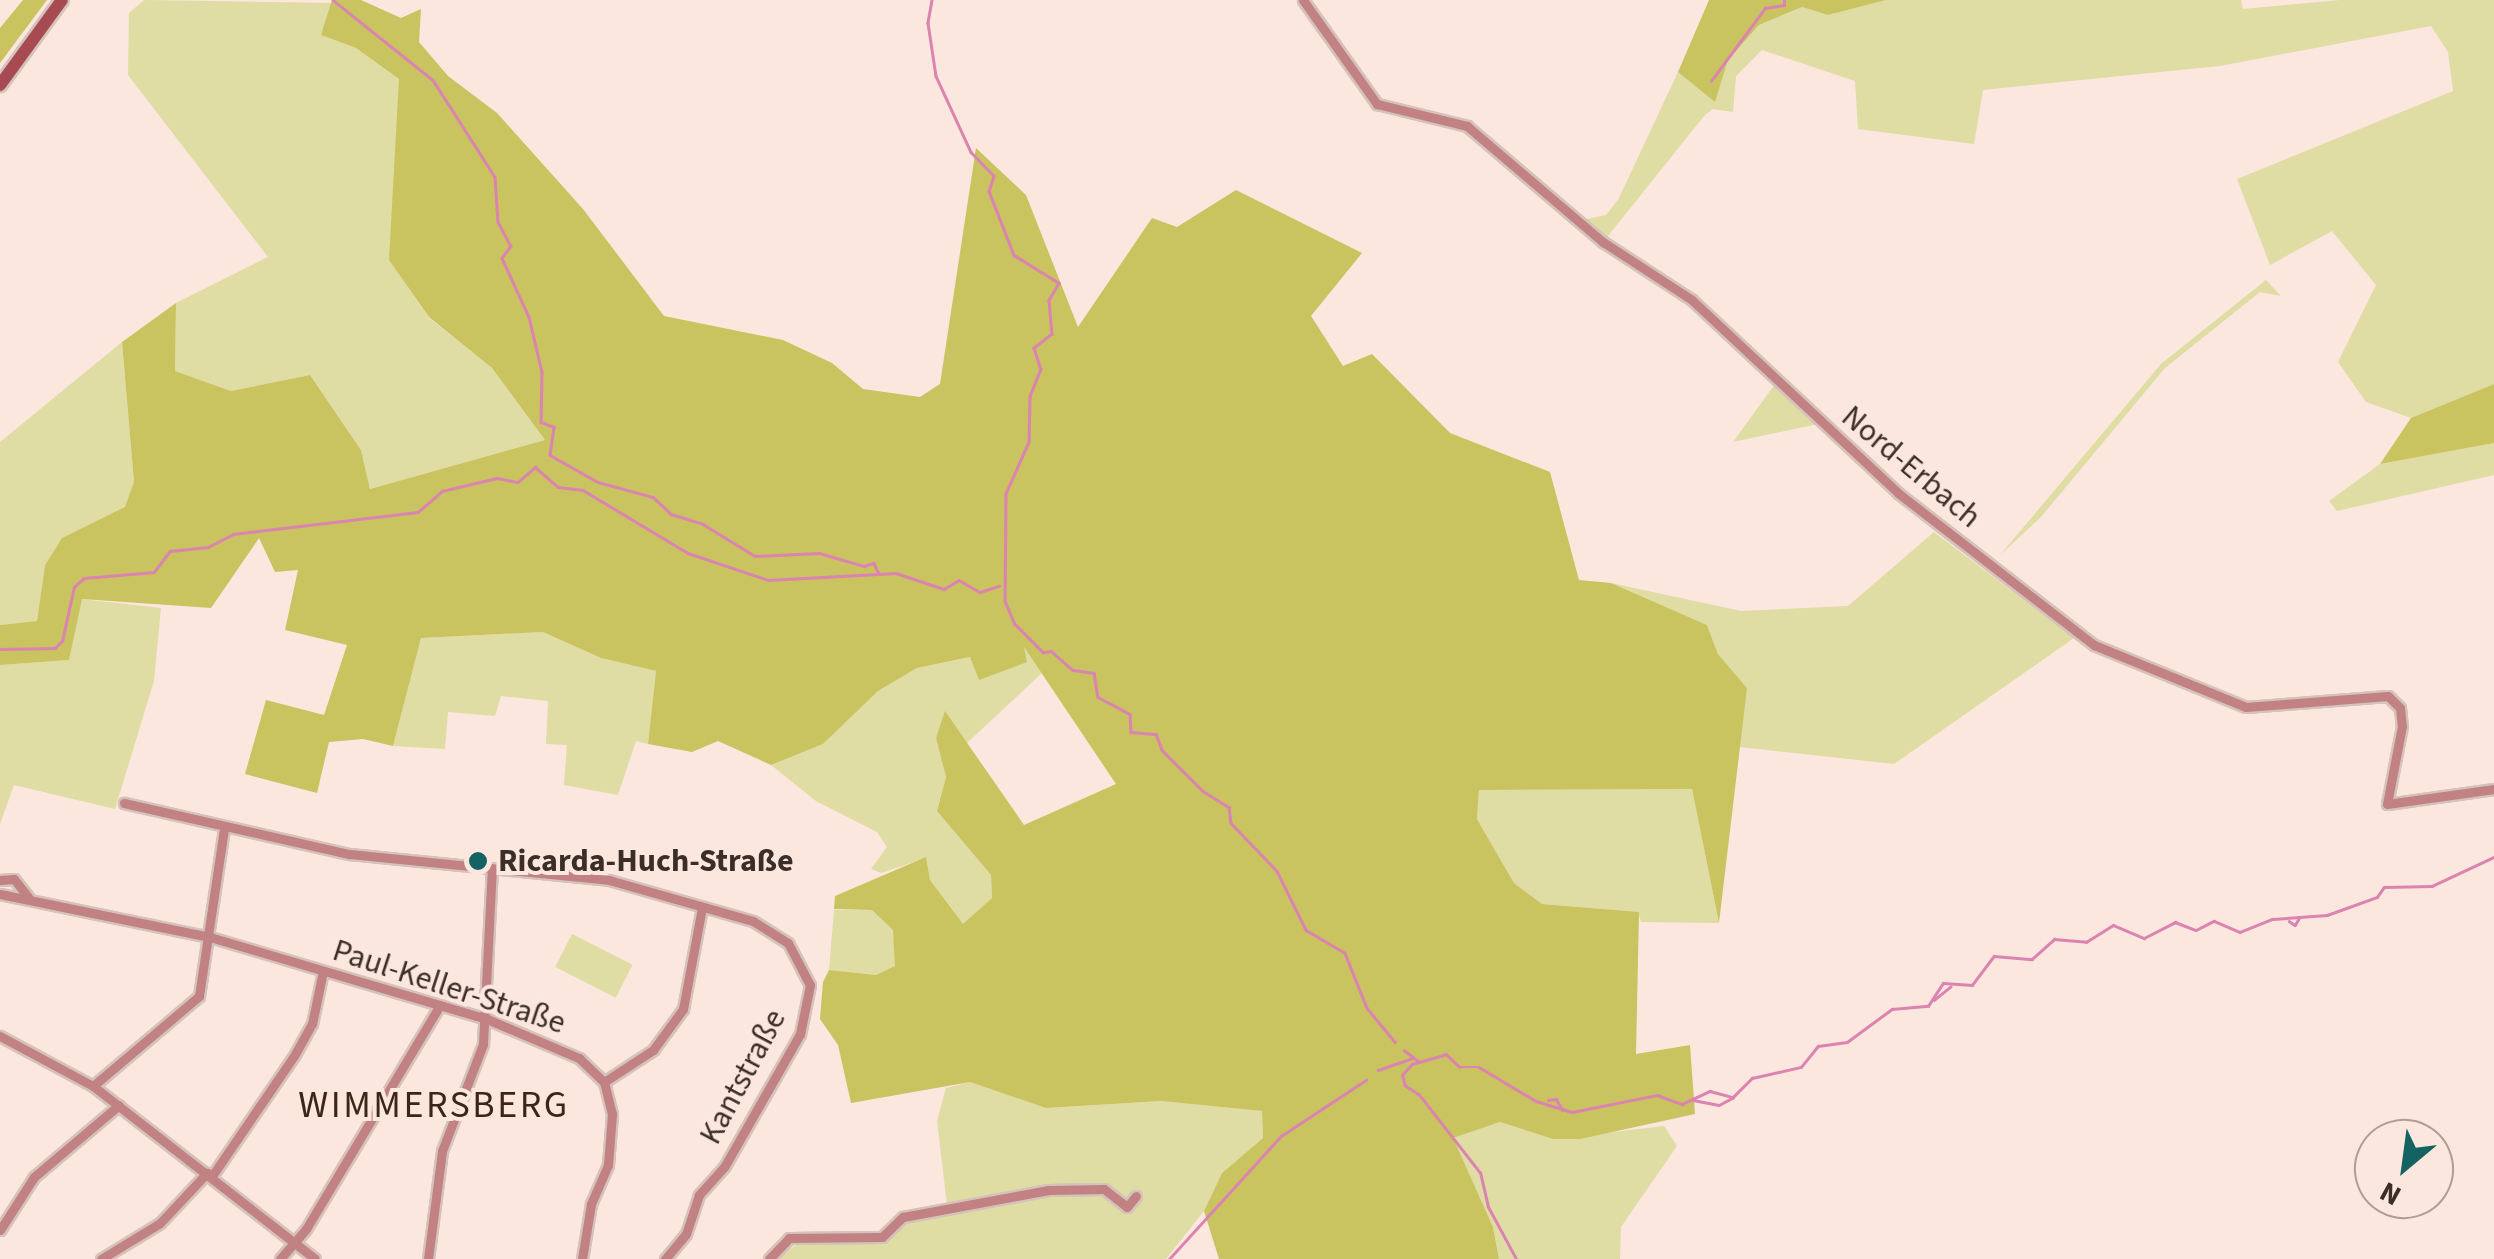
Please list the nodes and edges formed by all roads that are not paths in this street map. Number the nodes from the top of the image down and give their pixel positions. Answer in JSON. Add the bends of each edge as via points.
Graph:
{"nodes":[{"id":1,"x":62,"y":0,"type":"edge"},
{"id":2,"x":1303,"y":0,"type":"edge"},
{"id":3,"x":0,"y":84,"type":"edge"},
{"id":4,"x":2494,"y":789,"type":"edge"},
{"id":5,"x":124,"y":803,"type":"dead end"},
{"id":6,"x":224,"y":829,"type":"junction"},
{"id":7,"x":492,"y":868,"type":"junction"},
{"id":8,"x":0,"y":877,"type":"edge"},
{"id":9,"x":0,"y":894,"type":"edge"},
{"id":10,"x":28,"y":897,"type":"junction"},
{"id":11,"x":702,"y":907,"type":"junction"},
{"id":12,"x":210,"y":937,"type":"junction"},
{"id":13,"x":322,"y":971,"type":"junction"},
{"id":14,"x":440,"y":1005,"type":"junction"},
{"id":15,"x":487,"y":1020,"type":"junction"},
{"id":16,"x":0,"y":1036,"type":"edge"},
{"id":17,"x":604,"y":1082,"type":"junction"},
{"id":18,"x":93,"y":1086,"type":"junction"},
{"id":19,"x":118,"y":1106,"type":"junction"},
{"id":20,"x":210,"y":1174,"type":"junction"},
{"id":21,"x":1136,"y":1196,"type":"dead end"},
{"id":22,"x":0,"y":1230,"type":"edge"},
{"id":23,"x":294,"y":1245,"type":"junction"},
{"id":24,"x":101,"y":1259,"type":"edge"},
{"id":25,"x":280,"y":1259,"type":"edge"},
{"id":26,"x":315,"y":1259,"type":"edge"},
{"id":27,"x":428,"y":1259,"type":"edge"},
{"id":28,"x":582,"y":1259,"type":"edge"},
{"id":29,"x":664,"y":1259,"type":"edge"},
{"id":30,"x":769,"y":1259,"type":"edge"}],
"edges":[{"from":1,"to":3,"type":"main road"},
{"from":2,"to":4,"type":"street","name":"Nord-Erbach","via":[[1377,104],[1468,126],[1603,242],[1692,300],[1898,493],[2094,645],[2246,707],[2388,696],[2400,708],[2402,726],[2388,804]]},
{"from":5,"to":6,"type":"street","name":"Kantstraße"},
{"from":6,"to":7,"type":"street","name":"Kantstraße","via":[[350,854]]},
{"from":6,"to":12,"type":"street","via":[[206,923]]},
{"from":7,"to":11,"type":"street","name":"Kantstraße","via":[[609,880]]},
{"from":7,"to":15,"type":"street"},
{"from":8,"to":10,"type":"street","via":[[14,879]]},
{"from":9,"to":10,"type":"street","name":"Paul-Keller-Straße"},
{"from":10,"to":12,"type":"street","name":"Paul-Keller-Straße"},
{"from":11,"to":17,"type":"street","via":[[683,1009],[653,1050]]},
{"from":11,"to":29,"type":"street","name":"Kantstraße","via":[[772,930],[799,956],[810,985],[791,1055],[724,1167],[699,1196],[686,1234]]},
{"from":12,"to":13,"type":"street","name":"Paul-Keller-Straße"},
{"from":12,"to":18,"type":"street","via":[[204,986],[193,1005]]},
{"from":13,"to":14,"type":"street","name":"Paul-Keller-Straße"},
{"from":13,"to":20,"type":"street","via":[[312,1024]]},
{"from":14,"to":15,"type":"street","name":"Paul-Keller-Straße"},
{"from":14,"to":23,"type":"street"},
{"from":15,"to":17,"type":"street","name":"Paul-Keller-Straße","via":[[557,1046]]},
{"from":15,"to":27,"type":"street","via":[[442,1152]]},
{"from":16,"to":18,"type":"street"},
{"from":17,"to":28,"type":"street","via":[[611,1140]]},
{"from":18,"to":19,"type":"street"},
{"from":19,"to":20,"type":"street"},
{"from":19,"to":22,"type":"street","via":[[34,1177]]},
{"from":20,"to":23,"type":"street"},
{"from":20,"to":24,"type":"street","via":[[160,1223]]},
{"from":21,"to":30,"type":"street","via":[[1128,1207],[1104,1190],[1049,1190],[903,1217],[882,1236],[789,1238]]},
{"from":23,"to":25,"type":"street"},
{"from":23,"to":26,"type":"street"}]}
